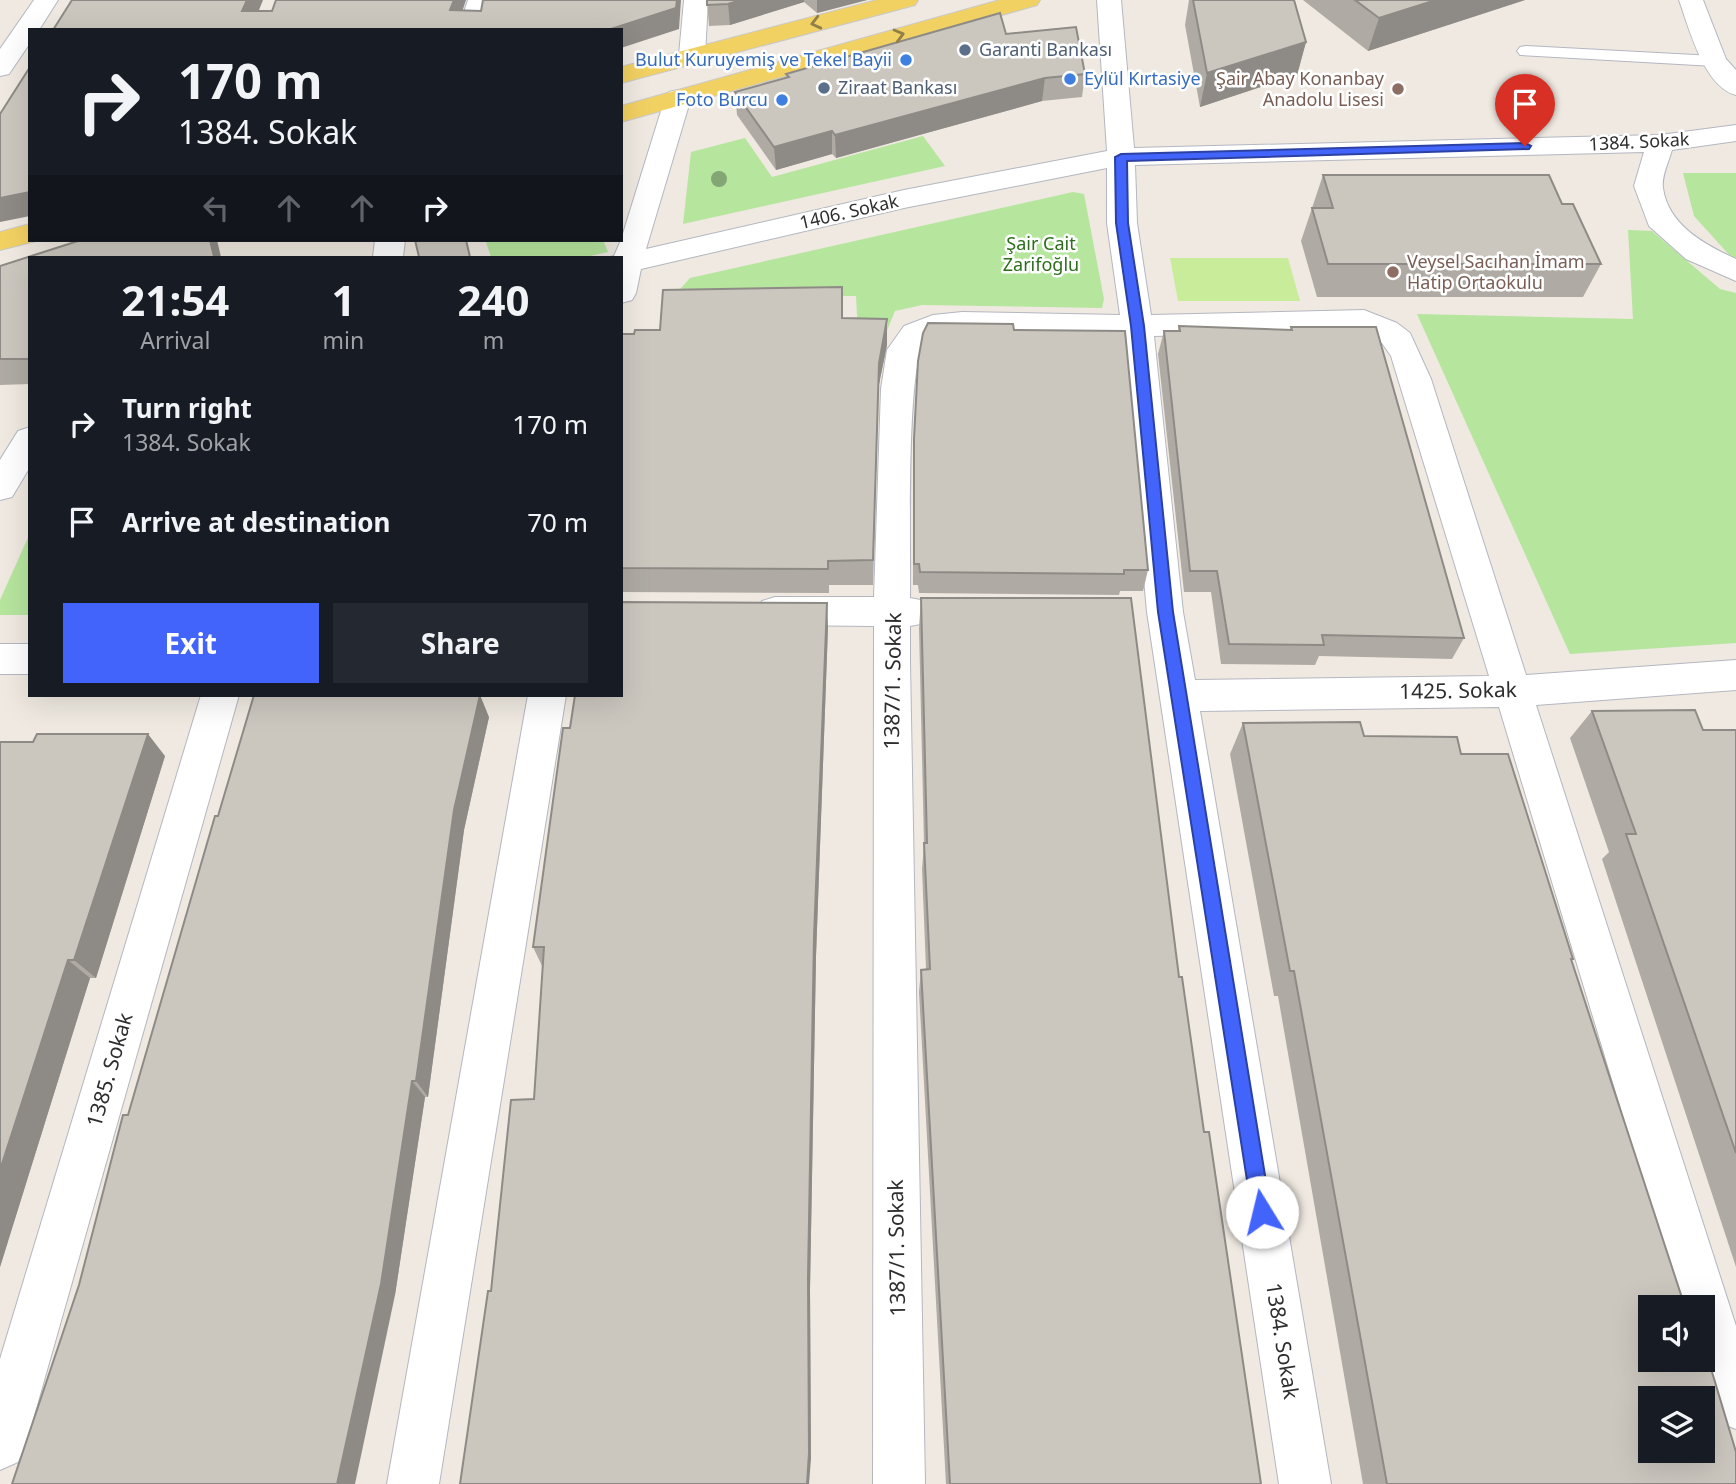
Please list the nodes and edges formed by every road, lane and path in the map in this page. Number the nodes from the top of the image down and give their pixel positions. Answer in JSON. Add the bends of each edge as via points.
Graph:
{"nodes":[{"id":1,"x":46,"y":0,"type":"edge"},
{"id":2,"x":480,"y":0,"type":"edge"},
{"id":3,"x":696,"y":0,"type":"edge"},
{"id":4,"x":906,"y":0,"type":"edge"},
{"id":5,"x":1028,"y":0,"type":"edge"},
{"id":6,"x":1109,"y":0,"type":"edge"},
{"id":7,"x":1692,"y":1,"type":"edge"},
{"id":8,"x":472,"y":28,"type":"edge"},
{"id":9,"x":1526,"y":51,"type":"dead end"},
{"id":10,"x":692,"y":55,"type":"junction"},
{"id":11,"x":1714,"y":61,"type":"junction"},
{"id":12,"x":0,"y":68,"type":"edge"},
{"id":13,"x":623,"y":74,"type":"edge"},
{"id":14,"x":1736,"y":87,"type":"edge"},
{"id":15,"x":678,"y":98,"type":"junction"},
{"id":16,"x":623,"y":113,"type":"edge"},
{"id":17,"x":1736,"y":134,"type":"edge"},
{"id":18,"x":1660,"y":142,"type":"junction"},
{"id":19,"x":1121,"y":157,"type":"junction"},
{"id":20,"x":1077,"y":164,"type":"joint"},
{"id":21,"x":28,"y":234,"type":"edge"},
{"id":22,"x":0,"y":241,"type":"edge"},
{"id":23,"x":624,"y":263,"type":"edge"},
{"id":24,"x":1736,"y":271,"type":"edge"},
{"id":25,"x":1137,"y":326,"type":"junction"},
{"id":26,"x":28,"y":442,"type":"edge"},
{"id":27,"x":0,"y":488,"type":"edge"},
{"id":28,"x":744,"y":610,"type":"edge"},
{"id":29,"x":894,"y":612,"type":"junction"},
{"id":30,"x":948,"y":612,"type":"edge"},
{"id":31,"x":0,"y":659,"type":"edge"},
{"id":32,"x":28,"y":659,"type":"edge"},
{"id":33,"x":1736,"y":675,"type":"edge"},
{"id":34,"x":1513,"y":691,"type":"junction"},
{"id":35,"x":1180,"y":696,"type":"junction"},
{"id":36,"x":219,"y":697,"type":"edge"},
{"id":37,"x":547,"y":697,"type":"edge"},
{"id":38,"x":1736,"y":1404,"type":"edge"},
{"id":39,"x":0,"y":1444,"type":"edge"},
{"id":40,"x":413,"y":1484,"type":"edge"},
{"id":41,"x":899,"y":1484,"type":"edge"},
{"id":42,"x":1305,"y":1484,"type":"edge"}],
"edges":[{"from":1,"to":12,"type":"street"},
{"from":2,"to":8,"type":"street"},
{"from":3,"to":10,"type":"street"},
{"from":4,"to":10,"type":"main road","one_way":true},
{"from":15,"to":5,"type":"main road","one_way":true},
{"from":6,"to":19,"type":"street"},
{"from":7,"to":11,"type":"street"},
{"from":9,"to":11,"type":"lane"},
{"from":10,"to":13,"type":"main road"},
{"from":11,"to":14,"type":"street"},
{"from":15,"to":16,"type":"main road"},
{"from":15,"to":23,"type":"street"},
{"from":17,"to":18,"type":"street","name":"1384. Sokak"},
{"from":18,"to":19,"type":"street","name":"1384. Sokak"},
{"from":18,"to":24,"type":"street","via":[[1648,186],[1659,220],[1696,252]]},
{"from":19,"to":20,"type":"street","name":"1384. Sokak"},
{"from":19,"to":25,"type":"street","name":"1384. Sokak","via":[[1122,223]]},
{"from":20,"to":23,"type":"street","name":"1406. Sokak"},
{"from":21,"to":22,"type":"main road"},
{"from":25,"to":29,"type":"street","name":"1387/1. Sokak","via":[[962,322],[933,325],[915,333],[903,349],[897,389]]},
{"from":25,"to":34,"type":"street","name":"1387/1. Sokak","via":[[1364,320],[1396,336],[1403,346]]},
{"from":25,"to":35,"type":"street","name":"1384. Sokak","via":[[1152,612]]},
{"from":26,"to":27,"type":"street"},
{"from":28,"to":29,"type":"street"},
{"from":29,"to":30,"type":"street"},
{"from":29,"to":41,"type":"street","name":"1387/1. Sokak"},
{"from":31,"to":32,"type":"street"},
{"from":33,"to":34,"type":"street","name":"1425. Sokak"},
{"from":34,"to":35,"type":"street","name":"1425. Sokak"},
{"from":34,"to":38,"type":"street"},
{"from":35,"to":42,"type":"street","name":"1384. Sokak"},
{"from":36,"to":39,"type":"street","name":"1385. Sokak"},
{"from":37,"to":40,"type":"street"}]}
